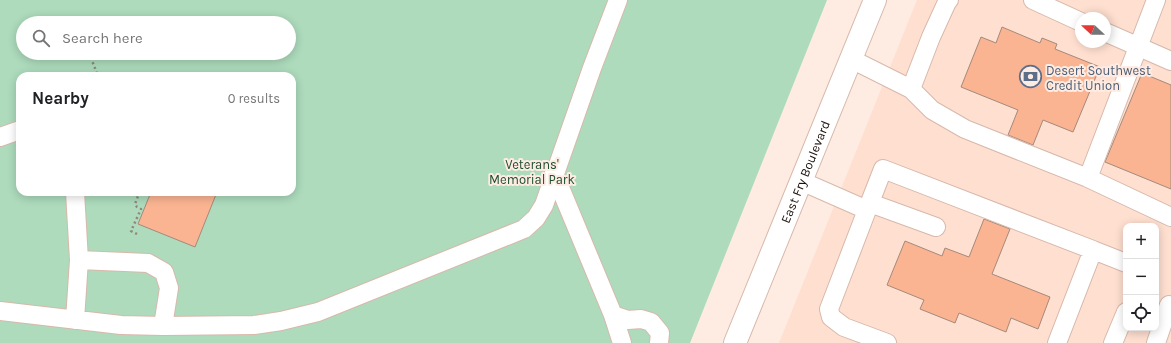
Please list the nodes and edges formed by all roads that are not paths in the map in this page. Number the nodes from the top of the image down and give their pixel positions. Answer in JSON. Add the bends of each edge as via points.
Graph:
{"nodes":[{"id":1,"x":618,"y":0,"type":"edge"},
{"id":2,"x":875,"y":0,"type":"edge"},
{"id":3,"x":949,"y":0,"type":"edge"},
{"id":4,"x":1033,"y":0,"type":"edge"},
{"id":5,"x":1156,"y":0,"type":"edge"},
{"id":6,"x":1075,"y":19,"type":"edge"},
{"id":7,"x":1111,"y":35,"type":"edge"},
{"id":8,"x":1138,"y":47,"type":"junction"},
{"id":9,"x":851,"y":59,"type":"junction"},
{"id":10,"x":1171,"y":61,"type":"edge"},
{"id":11,"x":911,"y":89,"type":"junction"},
{"id":12,"x":16,"y":131,"type":"edge"},
{"id":13,"x":0,"y":137,"type":"edge"},
{"id":14,"x":554,"y":173,"type":"junction"},
{"id":15,"x":1088,"y":178,"type":"junction"},
{"id":16,"x":801,"y":181,"type":"junction"},
{"id":17,"x":76,"y":196,"type":"edge"},
{"id":18,"x":869,"y":207,"type":"junction"},
{"id":19,"x":1171,"y":216,"type":"edge"},
{"id":20,"x":936,"y":227,"type":"dead end"},
{"id":21,"x":1094,"y":250,"type":"junction"},
{"id":22,"x":80,"y":260,"type":"junction"},
{"id":23,"x":1123,"y":262,"type":"edge"},
{"id":24,"x":1171,"y":306,"type":"edge"},
{"id":25,"x":0,"y":311,"type":"edge"},
{"id":26,"x":613,"y":315,"type":"junction"},
{"id":27,"x":1123,"y":319,"type":"edge"},
{"id":28,"x":75,"y":320,"type":"junction"},
{"id":29,"x":163,"y":326,"type":"junction"},
{"id":30,"x":622,"y":343,"type":"edge"},
{"id":31,"x":659,"y":343,"type":"edge"},
{"id":32,"x":735,"y":343,"type":"edge"},
{"id":33,"x":887,"y":343,"type":"edge"},
{"id":34,"x":1057,"y":343,"type":"edge"},
{"id":35,"x":1113,"y":343,"type":"edge"},
{"id":36,"x":1156,"y":343,"type":"edge"}],
"edges":[{"from":1,"to":14,"type":"lane"},
{"from":2,"to":9,"type":"main road","name":"East Fry Boulevard"},
{"from":3,"to":11,"type":"lane","via":[[931,37]]},
{"from":4,"to":6,"type":"lane"},
{"from":5,"to":8,"type":"lane"},
{"from":7,"to":8,"type":"lane"},
{"from":8,"to":10,"type":"lane"},
{"from":8,"to":15,"type":"lane"},
{"from":9,"to":11,"type":"lane"},
{"from":9,"to":16,"type":"main road","name":"East Fry Boulevard"},
{"from":11,"to":15,"type":"lane","via":[[932,110],[966,129]]},
{"from":12,"to":13,"type":"lane"},
{"from":14,"to":26,"type":"lane"},
{"from":14,"to":29,"type":"lane","via":[[544,205],[536,218],[524,229],[318,312],[254,325]]},
{"from":15,"to":19,"type":"lane"},
{"from":16,"to":18,"type":"lane"},
{"from":16,"to":32,"type":"main road","name":"East Fry Boulevard"},
{"from":17,"to":22,"type":"lane"},
{"from":18,"to":20,"type":"lane"},
{"from":18,"to":21,"type":"lane","via":[[883,169]]},
{"from":18,"to":33,"type":"lane","via":[[829,308],[831,317],[844,327]]},
{"from":21,"to":23,"type":"lane"},
{"from":21,"to":34,"type":"lane"},
{"from":22,"to":28,"type":"lane"},
{"from":22,"to":29,"type":"lane","via":[[148,263],[164,272],[169,288]]},
{"from":24,"to":36,"type":"lane","via":[[1169,305]]},
{"from":25,"to":28,"type":"lane"},
{"from":26,"to":30,"type":"lane"},
{"from":26,"to":31,"type":"lane","via":[[628,320],[641,319],[651,322],[660,333]]},
{"from":27,"to":35,"type":"lane"},
{"from":28,"to":29,"type":"lane"}]}
